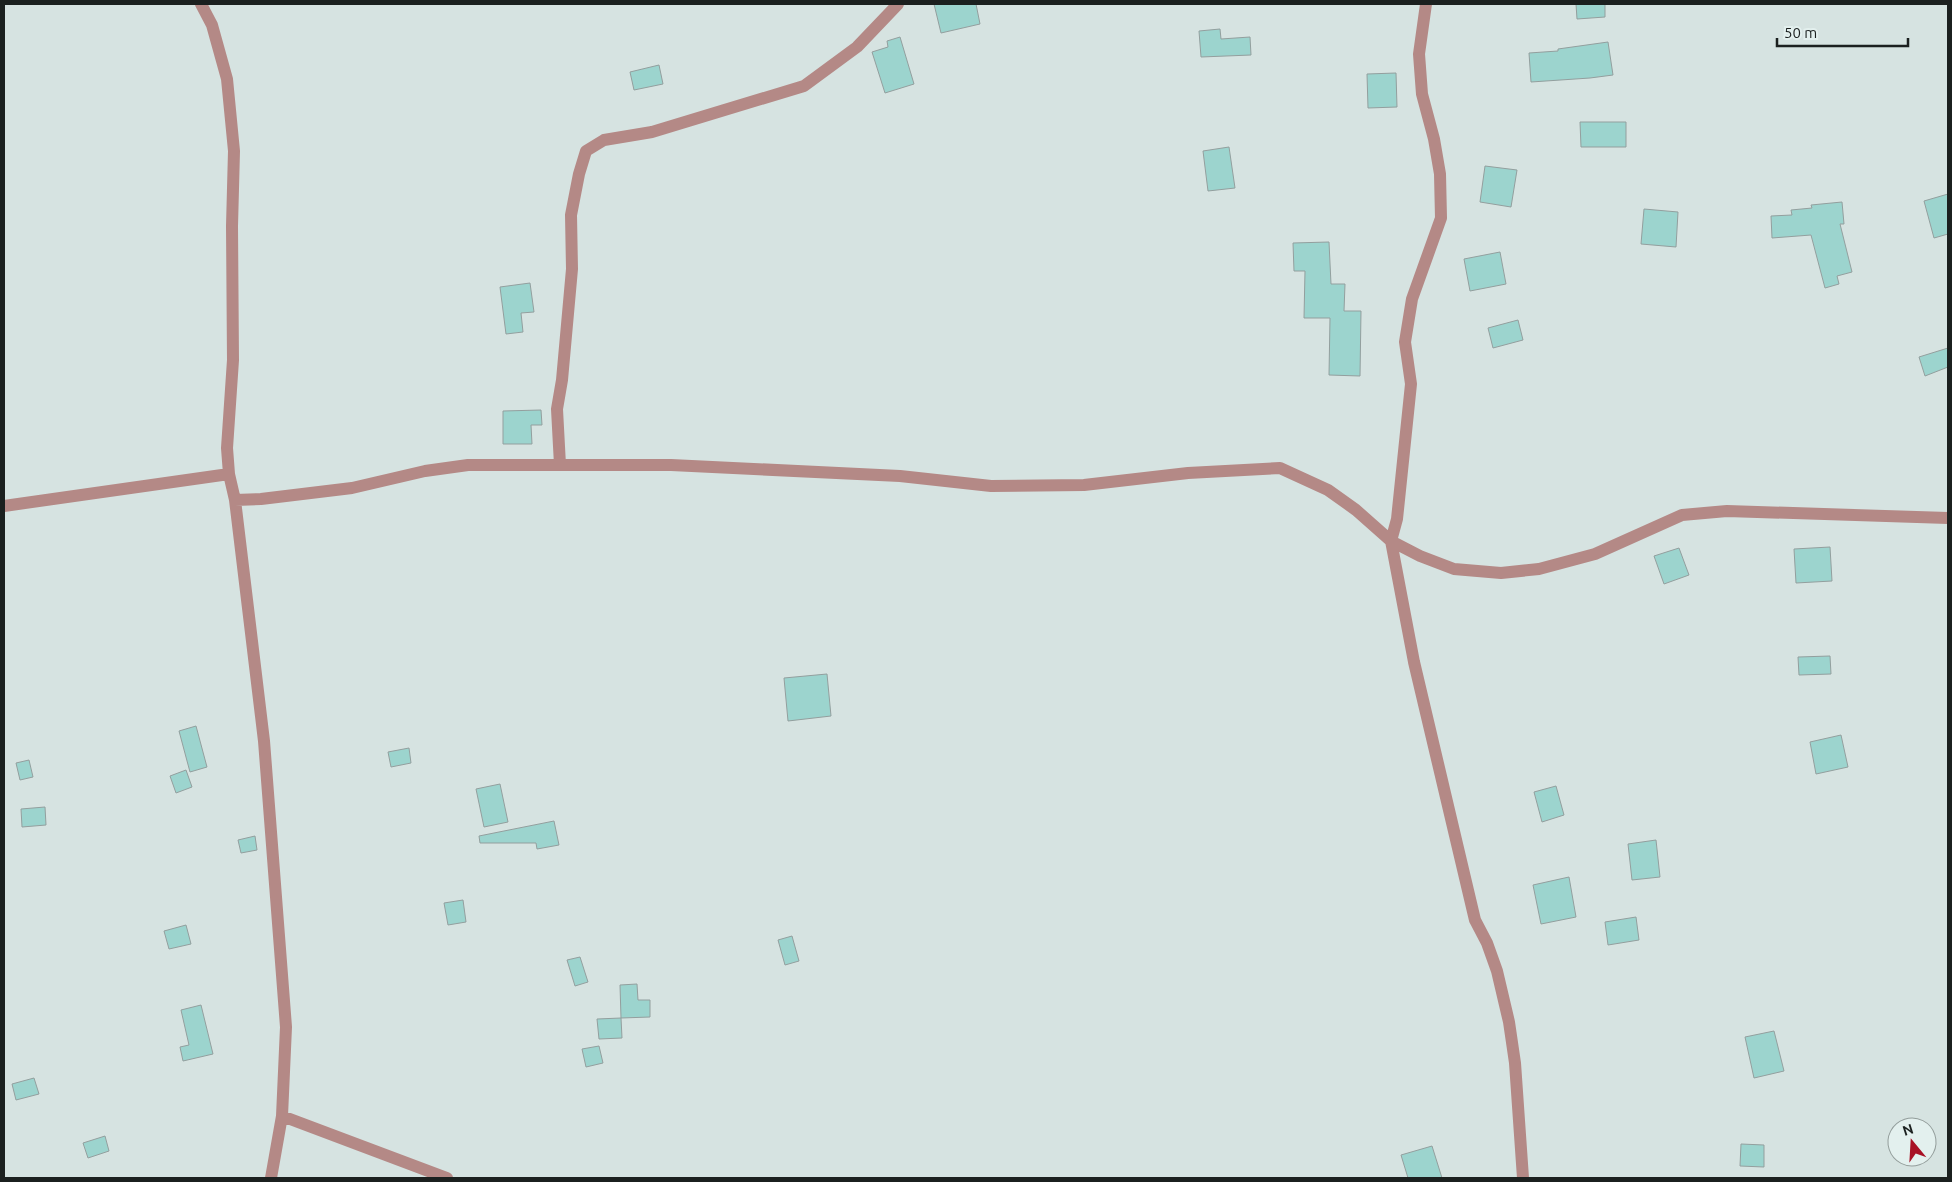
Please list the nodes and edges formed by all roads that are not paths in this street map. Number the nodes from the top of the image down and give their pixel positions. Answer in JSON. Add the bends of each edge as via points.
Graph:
{"nodes":[{"id":1,"x":201,"y":4,"type":"edge"},
{"id":2,"x":898,"y":4,"type":"edge"},
{"id":3,"x":1426,"y":4,"type":"edge"},
{"id":4,"x":560,"y":465,"type":"junction"},
{"id":5,"x":229,"y":474,"type":"junction"},
{"id":6,"x":235,"y":500,"type":"junction"},
{"id":7,"x":4,"y":506,"type":"edge"},
{"id":8,"x":1948,"y":518,"type":"edge"},
{"id":9,"x":1391,"y":541,"type":"junction"},
{"id":10,"x":282,"y":1116,"type":"junction"},
{"id":11,"x":271,"y":1178,"type":"edge"},
{"id":12,"x":447,"y":1178,"type":"edge"},
{"id":13,"x":1523,"y":1178,"type":"edge"}],
"edges":[{"from":1,"to":5,"type":"street","via":[[212,25],[227,79],[234,152]]},
{"from":2,"to":4,"type":"street","via":[[857,47],[804,86],[652,132],[604,140],[586,151],[571,215],[572,269],[558,410]]},
{"from":3,"to":9,"type":"street","via":[[1419,54],[1422,94],[1440,174],[1442,218],[1412,299],[1405,342],[1411,384],[1397,519]]},
{"from":4,"to":6,"type":"street","via":[[468,465],[352,488]]},
{"from":4,"to":9,"type":"street","via":[[670,465],[900,476],[991,486],[1084,485],[1188,473],[1280,468],[1328,490]]},
{"from":5,"to":6,"type":"street"},
{"from":5,"to":7,"type":"street"},
{"from":6,"to":10,"type":"street","via":[[264,741],[286,1027]]},
{"from":8,"to":9,"type":"street","via":[[1727,511],[1682,514],[1595,554],[1539,569],[1501,573],[1454,569]]},
{"from":9,"to":13,"type":"street","via":[[1414,662],[1475,920],[1497,971],[1509,1022]]},
{"from":10,"to":11,"type":"street"},
{"from":10,"to":12,"type":"street"}]}
